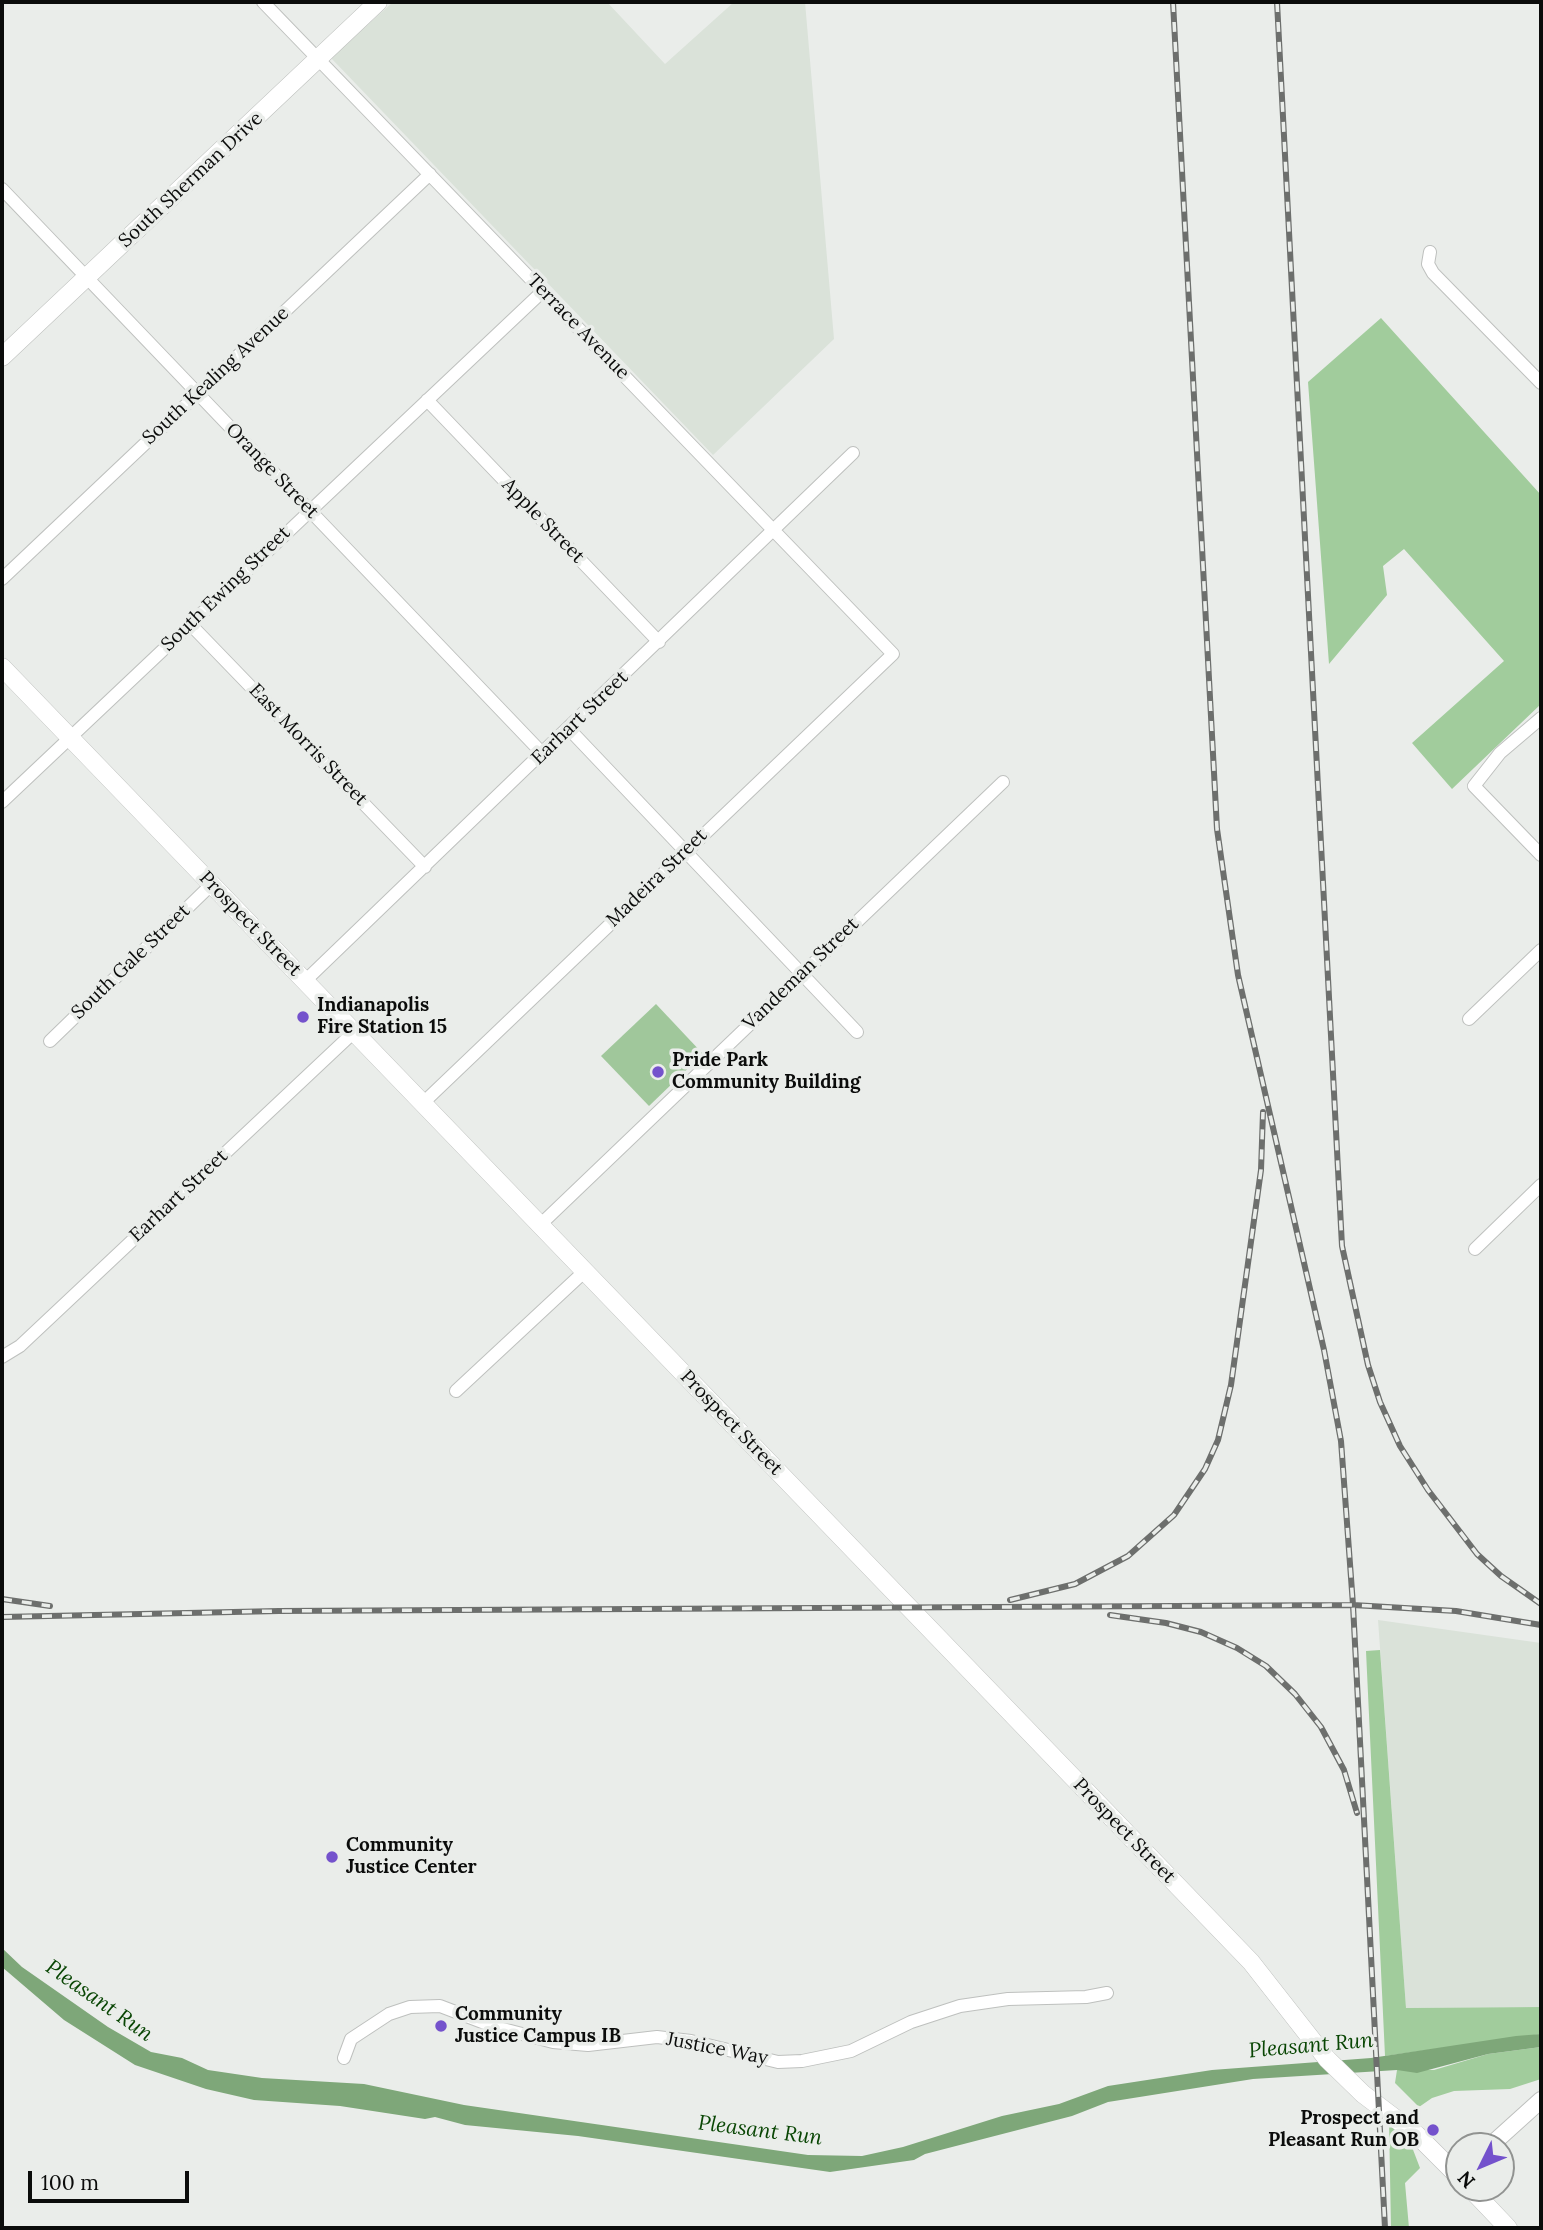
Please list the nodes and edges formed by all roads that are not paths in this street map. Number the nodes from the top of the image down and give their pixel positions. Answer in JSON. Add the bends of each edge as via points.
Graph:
{"nodes":[{"id":1,"x":263,"y":2,"type":"edge"},
{"id":2,"x":378,"y":2,"type":"edge"},
{"id":3,"x":318,"y":59,"type":"junction"},
{"id":4,"x":430,"y":174,"type":"junction"},
{"id":5,"x":2,"y":189,"type":"edge"},
{"id":6,"x":1430,"y":252,"type":"dead end"},
{"id":7,"x":88,"y":278,"type":"junction"},
{"id":8,"x":544,"y":291,"type":"junction"},
{"id":9,"x":2,"y":357,"type":"edge"},
{"id":10,"x":1541,"y":383,"type":"edge"},
{"id":11,"x":197,"y":394,"type":"junction"},
{"id":12,"x":427,"y":400,"type":"junction"},
{"id":13,"x":853,"y":453,"type":"dead end"},
{"id":14,"x":310,"y":510,"type":"junction"},
{"id":15,"x":775,"y":530,"type":"junction"},
{"id":16,"x":2,"y":579,"type":"edge"},
{"id":17,"x":190,"y":624,"type":"junction"},
{"id":18,"x":659,"y":642,"type":"junction"},
{"id":19,"x":893,"y":654,"type":"joint"},
{"id":20,"x":2,"y":667,"type":"edge"},
{"id":21,"x":1541,"y":718,"type":"edge"},
{"id":22,"x":569,"y":729,"type":"junction"},
{"id":23,"x":69,"y":738,"type":"junction"},
{"id":24,"x":543,"y":754,"type":"junction"},
{"id":25,"x":1003,"y":782,"type":"dead end"},
{"id":26,"x":2,"y":802,"type":"edge"},
{"id":27,"x":686,"y":850,"type":"junction"},
{"id":28,"x":1541,"y":855,"type":"edge"},
{"id":29,"x":425,"y":867,"type":"junction"},
{"id":30,"x":212,"y":884,"type":"junction"},
{"id":31,"x":1541,"y":950,"type":"edge"},
{"id":32,"x":801,"y":974,"type":"junction"},
{"id":33,"x":305,"y":981,"type":"junction"},
{"id":34,"x":1469,"y":1019,"type":"dead end"},
{"id":35,"x":354,"y":1032,"type":"junction"},
{"id":36,"x":857,"y":1032,"type":"dead end"},
{"id":37,"x":50,"y":1041,"type":"dead end"},
{"id":38,"x":423,"y":1102,"type":"junction"},
{"id":39,"x":1541,"y":1185,"type":"edge"},
{"id":40,"x":540,"y":1225,"type":"junction"},
{"id":41,"x":1475,"y":1249,"type":"dead end"},
{"id":42,"x":584,"y":1271,"type":"junction"},
{"id":43,"x":2,"y":1357,"type":"edge"},
{"id":44,"x":456,"y":1391,"type":"dead end"},
{"id":45,"x":1107,"y":1993,"type":"dead end"},
{"id":46,"x":344,"y":2058,"type":"dead end"},
{"id":47,"x":1541,"y":2100,"type":"edge"},
{"id":48,"x":1506,"y":2132,"type":"edge"},
{"id":49,"x":1445,"y":2163,"type":"edge"},
{"id":50,"x":1483,"y":2202,"type":"edge"},
{"id":51,"x":1508,"y":2228,"type":"edge"}],
"edges":[{"from":1,"to":3,"type":"street","name":"Terrace Avenue"},
{"from":2,"to":3,"type":"main road","name":"South Sherman Drive"},
{"from":3,"to":4,"type":"street","name":"Terrace Avenue"},
{"from":3,"to":7,"type":"main road","name":"South Sherman Drive"},
{"from":4,"to":8,"type":"street","name":"Terrace Avenue"},
{"from":4,"to":11,"type":"street","name":"South Kealing Avenue"},
{"from":5,"to":7,"type":"street","name":"Orange Street"},
{"from":6,"to":10,"type":"street","via":[[1428,264],[1433,273]]},
{"from":7,"to":9,"type":"main road","name":"South Sherman Drive"},
{"from":7,"to":11,"type":"street","name":"Orange Street"},
{"from":8,"to":12,"type":"street","name":"South Ewing Street"},
{"from":8,"to":15,"type":"street","name":"Terrace Avenue"},
{"from":11,"to":14,"type":"street","name":"Orange Street"},
{"from":11,"to":16,"type":"street","name":"South Kealing Avenue"},
{"from":12,"to":14,"type":"street","name":"South Ewing Street"},
{"from":12,"to":18,"type":"street","name":"Apple Street"},
{"from":13,"to":15,"type":"street","name":"Earhart Street"},
{"from":14,"to":17,"type":"street","name":"South Ewing Street"},
{"from":14,"to":24,"type":"street","name":"Orange Street"},
{"from":15,"to":18,"type":"street","name":"Earhart Street"},
{"from":15,"to":19,"type":"street","name":"Terrace Avenue"},
{"from":17,"to":23,"type":"street","name":"South Ewing Street"},
{"from":17,"to":29,"type":"street","name":"East Morris Street"},
{"from":18,"to":22,"type":"street","name":"Earhart Street"},
{"from":19,"to":27,"type":"street","name":"Madeira Street"},
{"from":20,"to":23,"type":"main road","name":"Prospect Street"},
{"from":21,"to":28,"type":"street","via":[[1500,753],[1474,786]]},
{"from":22,"to":24,"type":"street","name":"Earhart Street"},
{"from":22,"to":27,"type":"street"},
{"from":23,"to":26,"type":"street","name":"South Ewing Street"},
{"from":23,"to":30,"type":"main road","name":"Prospect Street"},
{"from":24,"to":29,"type":"street","name":"Earhart Street"},
{"from":25,"to":32,"type":"street","name":"Vandeman Street"},
{"from":27,"to":32,"type":"street"},
{"from":27,"to":38,"type":"street","name":"Madeira Street"},
{"from":29,"to":33,"type":"street","name":"Earhart Street"},
{"from":30,"to":33,"type":"main road","name":"Prospect Street"},
{"from":30,"to":37,"type":"street","name":"South Gale Street"},
{"from":31,"to":34,"type":"street"},
{"from":32,"to":36,"type":"street"},
{"from":32,"to":40,"type":"street","name":"Vandeman Street"},
{"from":33,"to":35,"type":"main road","name":"Prospect Street"},
{"from":35,"to":38,"type":"main road","name":"Prospect Street"},
{"from":35,"to":43,"type":"street","name":"Earhart Street","via":[[20,1346]]},
{"from":38,"to":40,"type":"main road","name":"Prospect Street"},
{"from":39,"to":41,"type":"street"},
{"from":40,"to":42,"type":"main road","name":"Prospect Street"},
{"from":42,"to":44,"type":"street"},
{"from":42,"to":49,"type":"main road","name":"Prospect Street","via":[[1251,1962],[1353,2086],[1400,2120]]},
{"from":45,"to":46,"type":"street","name":"Justice Way","via":[[972,2003],[911,2022],[851,2051],[778,2062],[657,2037],[587,2045],[553,2042],[440,2006],[410,2007],[389,2014],[351,2039]]},
{"from":47,"to":48,"type":"street"},
{"from":50,"to":51,"type":"main road"}]}
